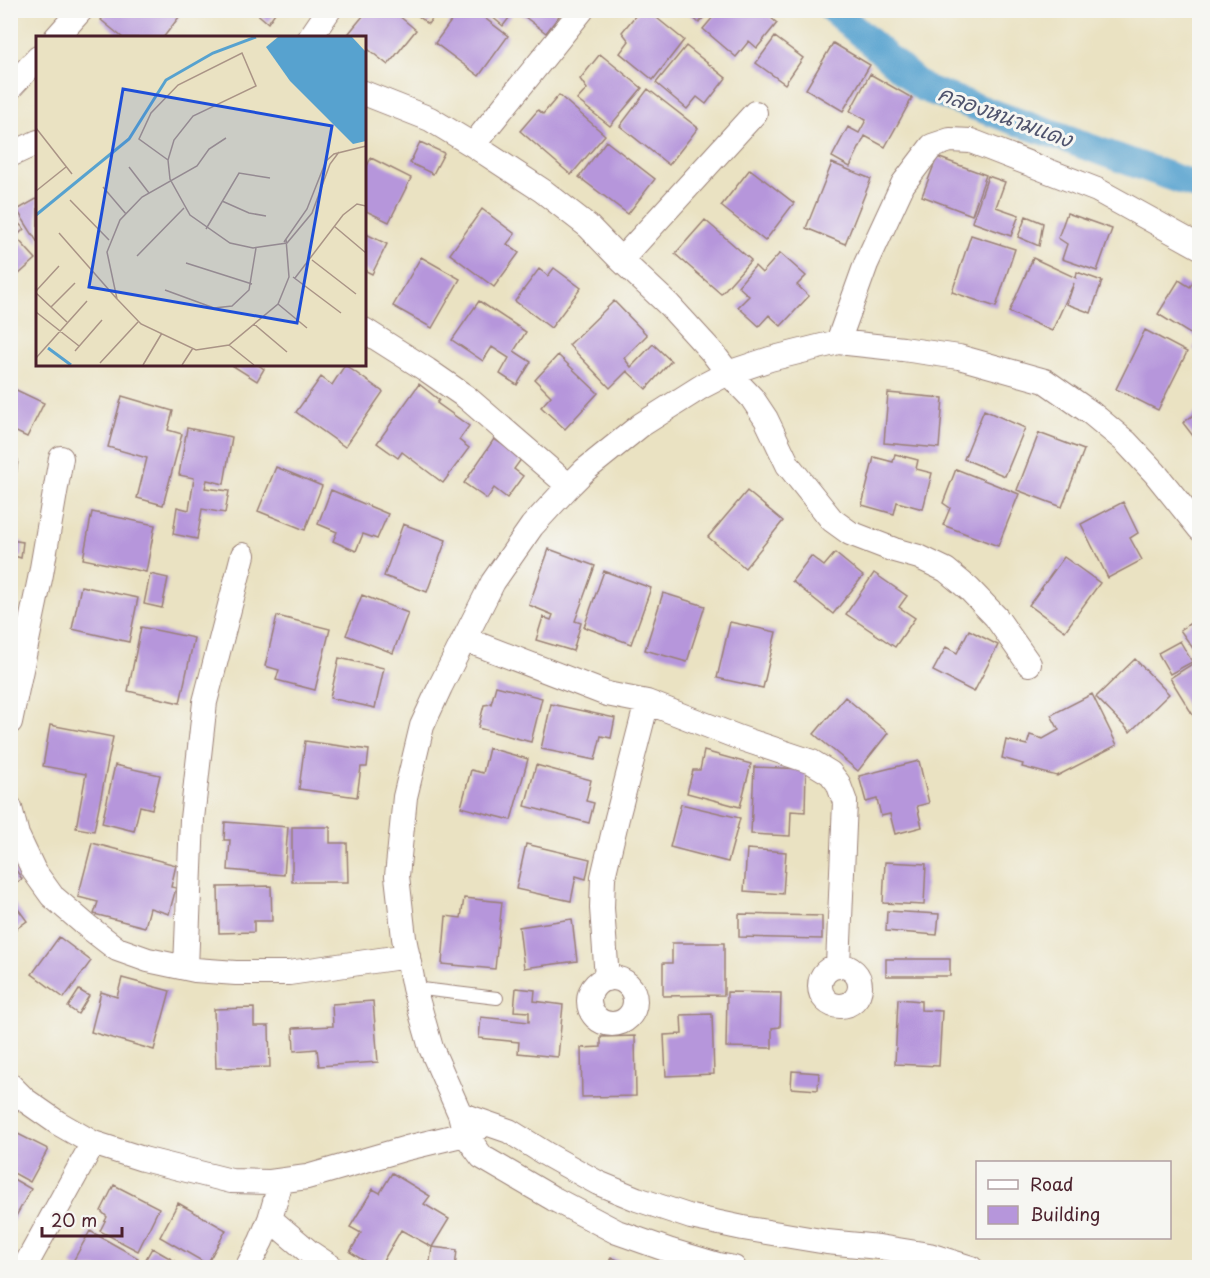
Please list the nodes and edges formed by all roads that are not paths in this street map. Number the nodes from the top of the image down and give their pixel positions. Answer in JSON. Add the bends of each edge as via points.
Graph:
{"nodes":[{"id":1,"x":81,"y":10,"type":"edge"},
{"id":2,"x":328,"y":10,"type":"edge"},
{"id":3,"x":582,"y":10,"type":"edge"},
{"id":4,"x":58,"y":36,"type":"edge"},
{"id":5,"x":311,"y":36,"type":"edge"},
{"id":6,"x":36,"y":60,"type":"edge"},
{"id":7,"x":10,"y":88,"type":"edge"},
{"id":8,"x":366,"y":94,"type":"edge"},
{"id":9,"x":755,"y":113,"type":"dead end"},
{"id":10,"x":36,"y":142,"type":"edge"},
{"id":11,"x":473,"y":145,"type":"junction"},
{"id":12,"x":10,"y":155,"type":"edge"},
{"id":13,"x":1200,"y":247,"type":"edge"},
{"id":14,"x":621,"y":260,"type":"junction"},
{"id":15,"x":366,"y":331,"type":"edge"},
{"id":16,"x":838,"y":342,"type":"junction"},
{"id":17,"x":728,"y":373,"type":"junction"},
{"id":18,"x":61,"y":458,"type":"dead end"},
{"id":19,"x":569,"y":486,"type":"junction"},
{"id":20,"x":1200,"y":529,"type":"edge"},
{"id":21,"x":243,"y":555,"type":"dead end"},
{"id":22,"x":464,"y":639,"type":"junction"},
{"id":23,"x":1029,"y":664,"type":"dead end"},
{"id":24,"x":647,"y":702,"type":"junction"},
{"id":25,"x":10,"y":722,"type":"edge"},
{"id":26,"x":10,"y":808,"type":"edge"},
{"id":27,"x":408,"y":956,"type":"junction"},
{"id":28,"x":838,"y":965,"type":"dead end"},
{"id":29,"x":186,"y":967,"type":"junction"},
{"id":30,"x":607,"y":979,"type":"dead end"},
{"id":31,"x":414,"y":988,"type":"junction"},
{"id":32,"x":497,"y":998,"type":"dead end"},
{"id":33,"x":10,"y":1085,"type":"edge"},
{"id":34,"x":459,"y":1116,"type":"junction"},
{"id":35,"x":93,"y":1143,"type":"junction"},
{"id":36,"x":281,"y":1181,"type":"junction"},
{"id":37,"x":270,"y":1220,"type":"junction"},
{"id":38,"x":24,"y":1268,"type":"edge"},
{"id":39,"x":247,"y":1268,"type":"edge"},
{"id":40,"x":333,"y":1268,"type":"edge"},
{"id":41,"x":734,"y":1268,"type":"edge"},
{"id":42,"x":971,"y":1268,"type":"edge"}],
"edges":[{"from":1,"to":4,"type":"street"},
{"from":2,"to":5,"type":"street"},
{"from":3,"to":11,"type":"street"},
{"from":6,"to":7,"type":"street"},
{"from":8,"to":11,"type":"street","via":[[430,119]]},
{"from":9,"to":14,"type":"street"},
{"from":10,"to":12,"type":"street"},
{"from":11,"to":14,"type":"street","via":[[543,191],[588,226]]},
{"from":13,"to":16,"type":"street","via":[[1097,190],[971,141],[950,140],[932,146],[903,184],[866,264]]},
{"from":14,"to":17,"type":"street","via":[[669,305]]},
{"from":15,"to":19,"type":"street","via":[[466,397]]},
{"from":16,"to":17,"type":"street"},
{"from":16,"to":20,"type":"street","via":[[959,357],[1045,381],[1126,442]]},
{"from":17,"to":19,"type":"street","via":[[641,425]]},
{"from":17,"to":23,"type":"street","via":[[752,398],[788,465],[832,520],[850,533],[946,570],[996,617]]},
{"from":18,"to":25,"type":"street","via":[[42,574]]},
{"from":19,"to":22,"type":"street","via":[[532,526],[493,582]]},
{"from":21,"to":29,"type":"street","via":[[205,702],[192,819]]},
{"from":22,"to":24,"type":"street","via":[[608,694]]},
{"from":22,"to":27,"type":"street","via":[[422,726],[405,797],[397,876]]},
{"from":24,"to":28,"type":"street","via":[[812,762],[838,783],[844,802]]},
{"from":24,"to":30,"type":"street","via":[[603,877]]},
{"from":26,"to":29,"type":"street","via":[[17,835],[34,871],[52,896],[117,949]]},
{"from":27,"to":29,"type":"street","via":[[289,973],[236,973]]},
{"from":27,"to":31,"type":"street"},
{"from":31,"to":32,"type":"lane"},
{"from":31,"to":34,"type":"street","via":[[431,1048]]},
{"from":33,"to":35,"type":"street","via":[[33,1106]]},
{"from":34,"to":36,"type":"street","via":[[407,1148]]},
{"from":34,"to":41,"type":"street","via":[[482,1157],[554,1199],[617,1232]]},
{"from":34,"to":42,"type":"street","via":[[509,1131],[598,1183],[691,1217],[929,1256]]},
{"from":35,"to":36,"type":"street","via":[[143,1160],[231,1181]]},
{"from":35,"to":38,"type":"street"},
{"from":36,"to":37,"type":"street"},
{"from":37,"to":39,"type":"street"},
{"from":37,"to":40,"type":"street"}]}
